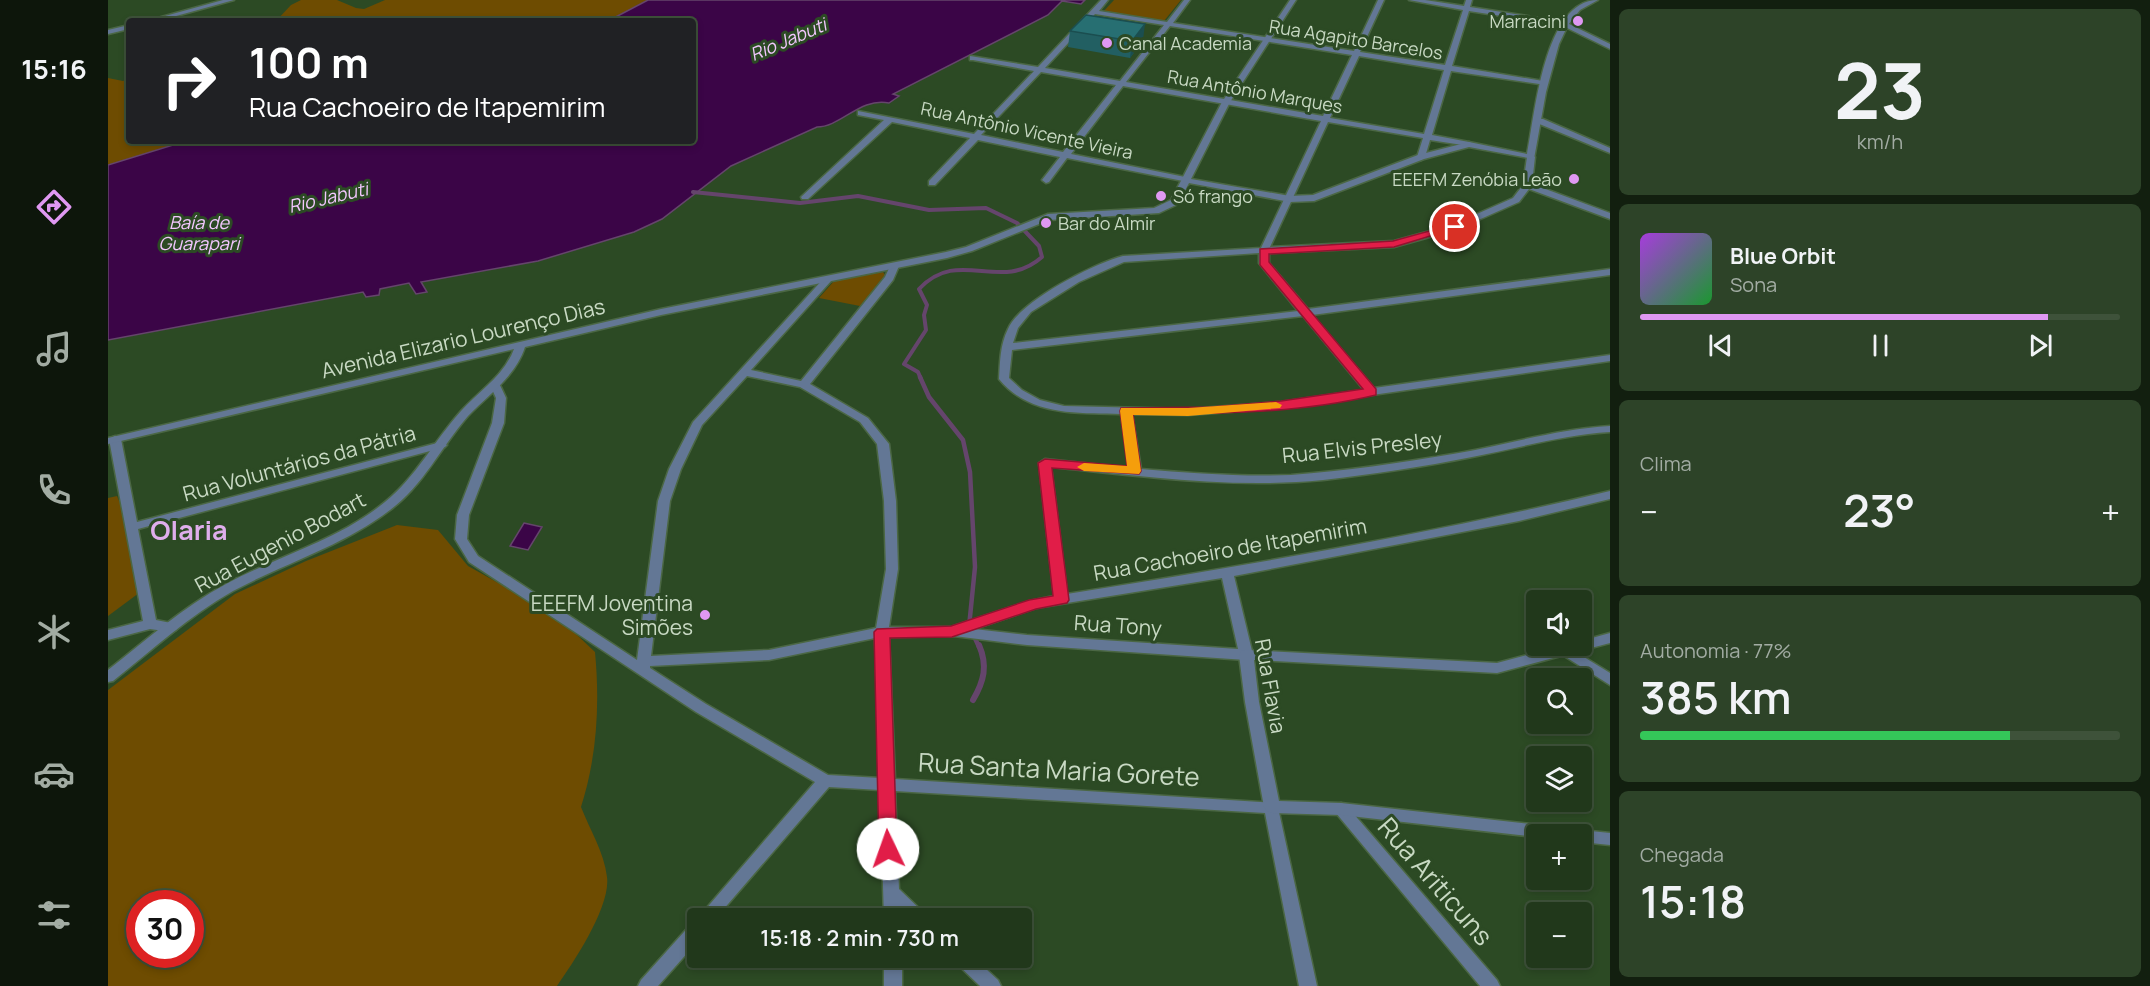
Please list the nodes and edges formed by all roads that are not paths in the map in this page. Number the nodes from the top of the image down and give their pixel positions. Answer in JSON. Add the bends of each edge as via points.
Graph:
{"nodes":[{"id":1,"x":198,"y":0,"type":"edge"},
{"id":2,"x":231,"y":0,"type":"edge"},
{"id":3,"x":1105,"y":0,"type":"edge"},
{"id":4,"x":1187,"y":0,"type":"edge"},
{"id":5,"x":1293,"y":0,"type":"edge"},
{"id":6,"x":1381,"y":0,"type":"edge"},
{"id":7,"x":1412,"y":0,"type":"edge"},
{"id":8,"x":1469,"y":0,"type":"edge"},
{"id":9,"x":1595,"y":0,"type":"edge"},
{"id":10,"x":1465,"y":8,"type":"junction"},
{"id":11,"x":1093,"y":12,"type":"junction"},
{"id":12,"x":159,"y":18,"type":"joint"},
{"id":13,"x":1563,"y":23,"type":"junction"},
{"id":14,"x":1168,"y":24,"type":"junction"},
{"id":15,"x":126,"y":28,"type":"edge"},
{"id":16,"x":108,"y":32,"type":"edge"},
{"id":17,"x":1267,"y":41,"type":"junction"},
{"id":18,"x":1610,"y":47,"type":"edge"},
{"id":19,"x":1356,"y":55,"type":"junction"},
{"id":20,"x":973,"y":58,"type":"dead end"},
{"id":21,"x":1447,"y":68,"type":"junction"},
{"id":22,"x":1039,"y":69,"type":"junction"},
{"id":23,"x":1543,"y":83,"type":"junction"},
{"id":24,"x":1122,"y":84,"type":"junction"},
{"id":25,"x":1226,"y":102,"type":"junction"},
{"id":26,"x":861,"y":113,"type":"dead end"},
{"id":27,"x":890,"y":119,"type":"junction"},
{"id":28,"x":1324,"y":120,"type":"junction"},
{"id":29,"x":1539,"y":121,"type":"junction"},
{"id":30,"x":979,"y":135,"type":"junction"},
{"id":31,"x":1427,"y":138,"type":"junction"},
{"id":32,"x":1469,"y":144,"type":"junction"},
{"id":33,"x":1610,"y":151,"type":"edge"},
{"id":34,"x":1066,"y":154,"type":"junction"},
{"id":35,"x":1421,"y":157,"type":"junction"},
{"id":36,"x":1531,"y":157,"type":"junction"},
{"id":37,"x":1046,"y":180,"type":"dead end"},
{"id":38,"x":1185,"y":180,"type":"junction"},
{"id":39,"x":932,"y":183,"type":"dead end"},
{"id":40,"x":1527,"y":185,"type":"junction"},
{"id":41,"x":805,"y":197,"type":"dead end"},
{"id":42,"x":1290,"y":199,"type":"junction"},
{"id":43,"x":1610,"y":216,"type":"edge"},
{"id":44,"x":1264,"y":251,"type":"junction"},
{"id":45,"x":894,"y":266,"type":"junction"},
{"id":46,"x":1610,"y":272,"type":"edge"},
{"id":47,"x":828,"y":279,"type":"junction"},
{"id":48,"x":1304,"y":313,"type":"junction"},
{"id":49,"x":522,"y":344,"type":"junction"},
{"id":50,"x":1007,"y":346,"type":"junction"},
{"id":51,"x":1610,"y":358,"type":"edge"},
{"id":52,"x":745,"y":372,"type":"junction"},
{"id":53,"x":495,"y":384,"type":"junction"},
{"id":54,"x":804,"y":385,"type":"junction"},
{"id":55,"x":1371,"y":392,"type":"junction"},
{"id":56,"x":1126,"y":411,"type":"junction"},
{"id":57,"x":1610,"y":429,"type":"edge"},
{"id":58,"x":112,"y":440,"type":"edge"},
{"id":59,"x":441,"y":446,"type":"junction"},
{"id":60,"x":1135,"y":471,"type":"junction"},
{"id":61,"x":1610,"y":495,"type":"edge"},
{"id":62,"x":132,"y":527,"type":"junction"},
{"id":63,"x":1227,"y":573,"type":"junction"},
{"id":64,"x":1061,"y":600,"type":"junction"},
{"id":65,"x":150,"y":624,"type":"junction"},
{"id":66,"x":171,"y":627,"type":"junction"},
{"id":67,"x":882,"y":632,"type":"junction"},
{"id":68,"x":952,"y":632,"type":"junction"},
{"id":69,"x":108,"y":635,"type":"edge"},
{"id":70,"x":1610,"y":638,"type":"edge"},
{"id":71,"x":1592,"y":643,"type":"edge"},
{"id":72,"x":1246,"y":655,"type":"junction"},
{"id":73,"x":1546,"y":656,"type":"edge"},
{"id":74,"x":1574,"y":656,"type":"edge"},
{"id":75,"x":644,"y":665,"type":"junction"},
{"id":76,"x":108,"y":677,"type":"edge"},
{"id":77,"x":1610,"y":680,"type":"edge"},
{"id":78,"x":825,"y":781,"type":"junction"},
{"id":79,"x":885,"y":784,"type":"junction"},
{"id":80,"x":1272,"y":807,"type":"junction"},
{"id":81,"x":1341,"y":809,"type":"junction"},
{"id":82,"x":1526,"y":830,"type":"edge"},
{"id":83,"x":1592,"y":837,"type":"edge"},
{"id":84,"x":1610,"y":839,"type":"edge"},
{"id":85,"x":891,"y":892,"type":"junction"},
{"id":86,"x":715,"y":908,"type":"edge"},
{"id":87,"x":892,"y":908,"type":"edge"},
{"id":88,"x":908,"y":908,"type":"edge"},
{"id":89,"x":687,"y":941,"type":"edge"},
{"id":90,"x":893,"y":968,"type":"edge"},
{"id":91,"x":973,"y":968,"type":"edge"},
{"id":92,"x":647,"y":986,"type":"edge"},
{"id":93,"x":894,"y":986,"type":"edge"},
{"id":94,"x":992,"y":986,"type":"edge"},
{"id":95,"x":1308,"y":986,"type":"edge"},
{"id":96,"x":1491,"y":986,"type":"edge"}],
"edges":[{"from":1,"to":12,"type":"street"},
{"from":2,"to":12,"type":"street"},
{"from":3,"to":11,"type":"street"},
{"from":4,"to":14,"type":"street"},
{"from":5,"to":17,"type":"street","name":"Avenida Elizario Lourenço Dias"},
{"from":6,"to":19,"type":"street"},
{"from":7,"to":10,"type":"street"},
{"from":8,"to":10,"type":"street"},
{"from":9,"to":13,"type":"street","via":[[1581,6]]},
{"from":10,"to":13,"type":"street"},
{"from":10,"to":21,"type":"street"},
{"from":11,"to":14,"type":"street","name":"Rua Agapito Barcelos"},
{"from":11,"to":22,"type":"street"},
{"from":13,"to":18,"type":"street"},
{"from":13,"to":23,"type":"street"},
{"from":14,"to":17,"type":"street","name":"Rua Agapito Barcelos"},
{"from":14,"to":24,"type":"street"},
{"from":15,"to":16,"type":"street"},
{"from":17,"to":19,"type":"street","name":"Rua Agapito Barcelos"},
{"from":17,"to":25,"type":"street","name":"Avenida Elizario Lourenço Dias"},
{"from":19,"to":21,"type":"street","name":"Rua Agapito Barcelos"},
{"from":19,"to":28,"type":"street"},
{"from":20,"to":22,"type":"street","name":"Rua Antônio Marques"},
{"from":21,"to":23,"type":"street","name":"Rua Agapito Barcelos"},
{"from":21,"to":31,"type":"street"},
{"from":22,"to":24,"type":"street","name":"Rua Antônio Marques"},
{"from":22,"to":30,"type":"street"},
{"from":23,"to":29,"type":"street"},
{"from":24,"to":25,"type":"street","name":"Rua Antônio Marques"},
{"from":24,"to":34,"type":"street"},
{"from":25,"to":28,"type":"street","name":"Rua Antônio Marques"},
{"from":25,"to":38,"type":"street","name":"Avenida Elizario Lourenço Dias"},
{"from":26,"to":27,"type":"street","name":"Rua Antônio Vicente Vieira"},
{"from":27,"to":30,"type":"street","name":"Rua Antônio Vicente Vieira"},
{"from":27,"to":41,"type":"street"},
{"from":28,"to":31,"type":"street","name":"Rua Antônio Marques"},
{"from":28,"to":42,"type":"street"},
{"from":29,"to":33,"type":"street"},
{"from":29,"to":36,"type":"street"},
{"from":30,"to":34,"type":"street","name":"Rua Antônio Vicente Vieira"},
{"from":30,"to":39,"type":"street"},
{"from":31,"to":32,"type":"street","name":"Rua Antônio Marques"},
{"from":31,"to":35,"type":"street"},
{"from":32,"to":35,"type":"street","name":"Rua Antônio Vicente Vieira"},
{"from":32,"to":36,"type":"street","name":"Rua Antônio Marques"},
{"from":34,"to":37,"type":"street"},
{"from":34,"to":38,"type":"street","name":"Rua Antônio Vicente Vieira"},
{"from":35,"to":42,"type":"street","name":"Rua Antônio Vicente Vieira","via":[[1333,192]]},
{"from":36,"to":40,"type":"street"},
{"from":38,"to":42,"type":"street","name":"Rua Antônio Vicente Vieira"},
{"from":38,"to":45,"type":"street","name":"Avenida Elizario Lourenço Dias","via":[[1175,202],[1156,211],[1048,217],[969,249]]},
{"from":40,"to":43,"type":"street"},
{"from":40,"to":44,"type":"street","via":[[1516,200],[1455,227],[1394,244]]},
{"from":42,"to":44,"type":"street"},
{"from":44,"to":48,"type":"street","via":[[1264,262]]},
{"from":44,"to":50,"type":"street","via":[[1110,263],[1028,310],[1013,328]]},
{"from":45,"to":47,"type":"street","name":"Avenida Elizario Lourenço Dias"},
{"from":45,"to":54,"type":"street","via":[[890,278]]},
{"from":46,"to":48,"type":"street"},
{"from":47,"to":49,"type":"street","name":"Avenida Elizario Lourenço Dias"},
{"from":47,"to":52,"type":"street"},
{"from":48,"to":50,"type":"street"},
{"from":48,"to":55,"type":"street"},
{"from":49,"to":53,"type":"street","name":"Rua Eugenio Bodart","via":[[517,361]]},
{"from":49,"to":58,"type":"street","name":"Avenida Elizario Lourenço Dias"},
{"from":50,"to":56,"type":"street","via":[[1004,379],[1036,402],[1064,409]]},
{"from":51,"to":55,"type":"street"},
{"from":52,"to":54,"type":"street"},
{"from":52,"to":75,"type":"street","via":[[697,424],[675,469],[664,501]]},
{"from":53,"to":59,"type":"street","name":"Rua Eugenio Bodart","via":[[457,422]]},
{"from":53,"to":75,"type":"street","name":"Rua Santa Maria Gorete","via":[[501,398],[498,423],[463,515],[460,539],[473,559]]},
{"from":54,"to":67,"type":"street","via":[[864,420],[883,444],[892,569]]},
{"from":55,"to":56,"type":"street","via":[[1281,405]]},
{"from":56,"to":60,"type":"street"},
{"from":57,"to":60,"type":"street","name":"Rua Elvis Presley","via":[[1584,430],[1470,454],[1320,476]]},
{"from":58,"to":62,"type":"street"},
{"from":59,"to":62,"type":"street","name":"Rua Voluntários da Pátria"},
{"from":59,"to":66,"type":"street","name":"Rua Eugenio Bodart","via":[[414,483],[387,507],[353,528],[226,589]]},
{"from":60,"to":64,"type":"street","name":"Rua Elvis Presley","via":[[1045,463]]},
{"from":61,"to":63,"type":"street","name":"Rua Cachoeiro de Itapemirim","via":[[1519,517]]},
{"from":62,"to":65,"type":"street"},
{"from":63,"to":64,"type":"street","name":"Rua Cachoeiro de Itapemirim"},
{"from":63,"to":72,"type":"street","name":"Rua Flavia"},
{"from":64,"to":68,"type":"street","name":"Rua Cachoeiro de Itapemirim","via":[[1035,604]]},
{"from":65,"to":66,"type":"street"},
{"from":65,"to":69,"type":"street"},
{"from":66,"to":76,"type":"street","name":"Rua Eugenio Bodart"},
{"from":67,"to":68,"type":"street","name":"Rua Cachoeiro de Itapemirim"},
{"from":67,"to":75,"type":"street","name":"Rua Cachoeiro de Itapemirim","via":[[769,655]]},
{"from":67,"to":79,"type":"street"},
{"from":68,"to":72,"type":"street","name":"Rua Tony"},
{"from":70,"to":71,"type":"street","name":"Rua Tony"},
{"from":72,"to":73,"type":"street","name":"Rua Tony","via":[[1497,668]]},
{"from":72,"to":80,"type":"street","name":"Rua Flavia"},
{"from":74,"to":77,"type":"street"},
{"from":75,"to":78,"type":"street","name":"Rua Santa Maria Gorete","via":[[701,708]]},
{"from":78,"to":79,"type":"street","name":"Rua Santa Maria Gorete"},
{"from":78,"to":86,"type":"street"},
{"from":79,"to":80,"type":"street","name":"Rua Santa Maria Gorete"},
{"from":79,"to":85,"type":"street"},
{"from":80,"to":81,"type":"street","name":"Rua Santa Maria Gorete"},
{"from":80,"to":95,"type":"street","name":"Rua Flavia"},
{"from":81,"to":82,"type":"street","name":"Rua Santa Maria Gorete"},
{"from":81,"to":96,"type":"street","name":"Rua Ariticuns"},
{"from":83,"to":84,"type":"street"},
{"from":85,"to":87,"type":"street"},
{"from":85,"to":88,"type":"street"},
{"from":89,"to":92,"type":"street"},
{"from":90,"to":93,"type":"street"},
{"from":91,"to":94,"type":"street"}]}
